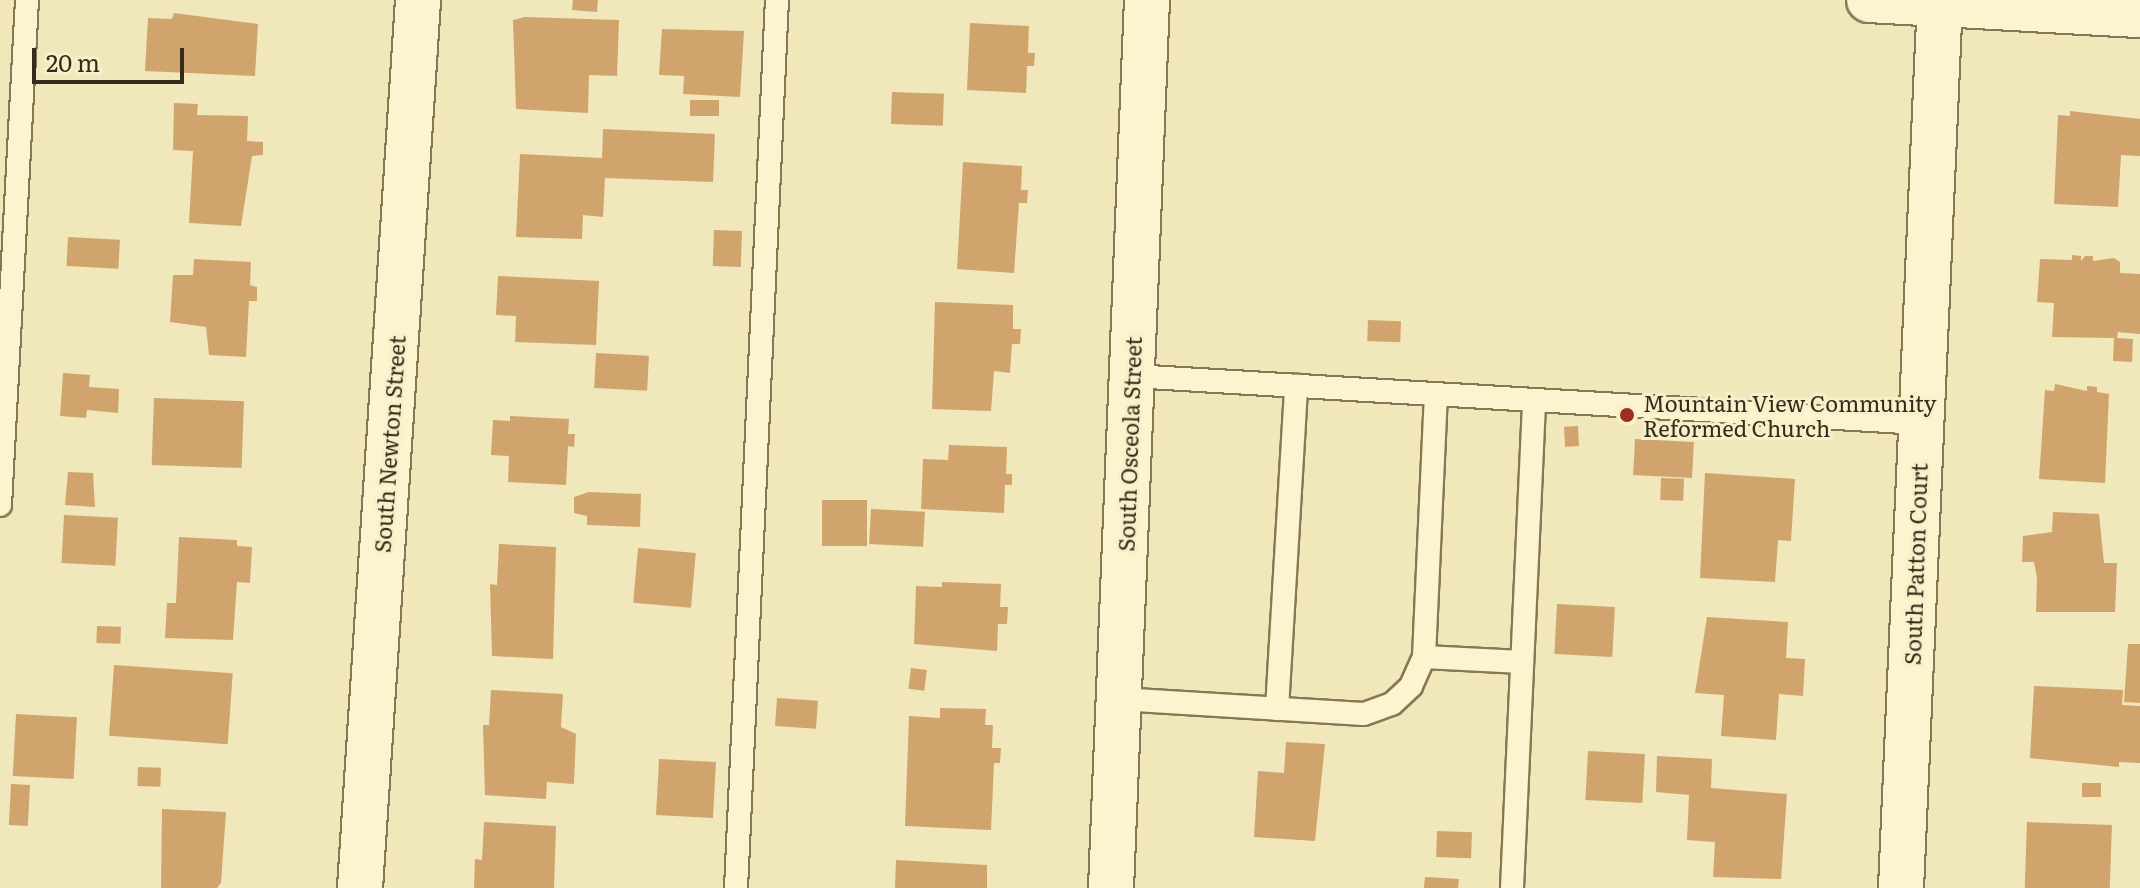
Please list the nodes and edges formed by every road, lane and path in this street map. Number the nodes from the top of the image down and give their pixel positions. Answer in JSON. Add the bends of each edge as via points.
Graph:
{"nodes":[{"id":1,"x":27,"y":0,"type":"edge"},
{"id":2,"x":418,"y":0,"type":"edge"},
{"id":3,"x":777,"y":0,"type":"edge"},
{"id":4,"x":1147,"y":0,"type":"edge"},
{"id":5,"x":1869,"y":0,"type":"edge"},
{"id":6,"x":1940,"y":2,"type":"edge"},
{"id":7,"x":2140,"y":15,"type":"edge"},
{"id":8,"x":1132,"y":376,"type":"junction"},
{"id":9,"x":1296,"y":386,"type":"junction"},
{"id":10,"x":1436,"y":394,"type":"junction"},
{"id":11,"x":1534,"y":400,"type":"junction"},
{"id":12,"x":1921,"y":423,"type":"junction"},
{"id":13,"x":0,"y":505,"type":"edge"},
{"id":14,"x":1424,"y":657,"type":"junction"},
{"id":15,"x":1522,"y":662,"type":"junction"},
{"id":16,"x":1119,"y":699,"type":"junction"},
{"id":17,"x":1277,"y":709,"type":"junction"},
{"id":18,"x":360,"y":888,"type":"edge"},
{"id":19,"x":736,"y":888,"type":"edge"},
{"id":20,"x":1111,"y":888,"type":"edge"},
{"id":21,"x":1512,"y":888,"type":"edge"},
{"id":22,"x":1901,"y":888,"type":"edge"}],
"edges":[{"from":1,"to":13,"type":"lane"},
{"from":2,"to":18,"type":"street","name":"South Newton Street"},
{"from":3,"to":19,"type":"lane"},
{"from":4,"to":8,"type":"street","name":"South Osceola Street"},
{"from":5,"to":6,"type":"street"},
{"from":6,"to":7,"type":"street"},
{"from":6,"to":12,"type":"street","name":"South Patton Court"},
{"from":8,"to":9,"type":"lane"},
{"from":8,"to":16,"type":"street","name":"South Osceola Street"},
{"from":9,"to":10,"type":"lane"},
{"from":9,"to":17,"type":"lane"},
{"from":10,"to":11,"type":"lane"},
{"from":10,"to":14,"type":"lane"},
{"from":11,"to":12,"type":"lane"},
{"from":11,"to":15,"type":"lane"},
{"from":12,"to":22,"type":"street","name":"South Patton Court"},
{"from":14,"to":15,"type":"lane"},
{"from":14,"to":17,"type":"lane","via":[[1411,686],[1392,704],[1364,714]]},
{"from":15,"to":21,"type":"lane"},
{"from":16,"to":17,"type":"lane"},
{"from":16,"to":20,"type":"street","name":"South Osceola Street"}]}
